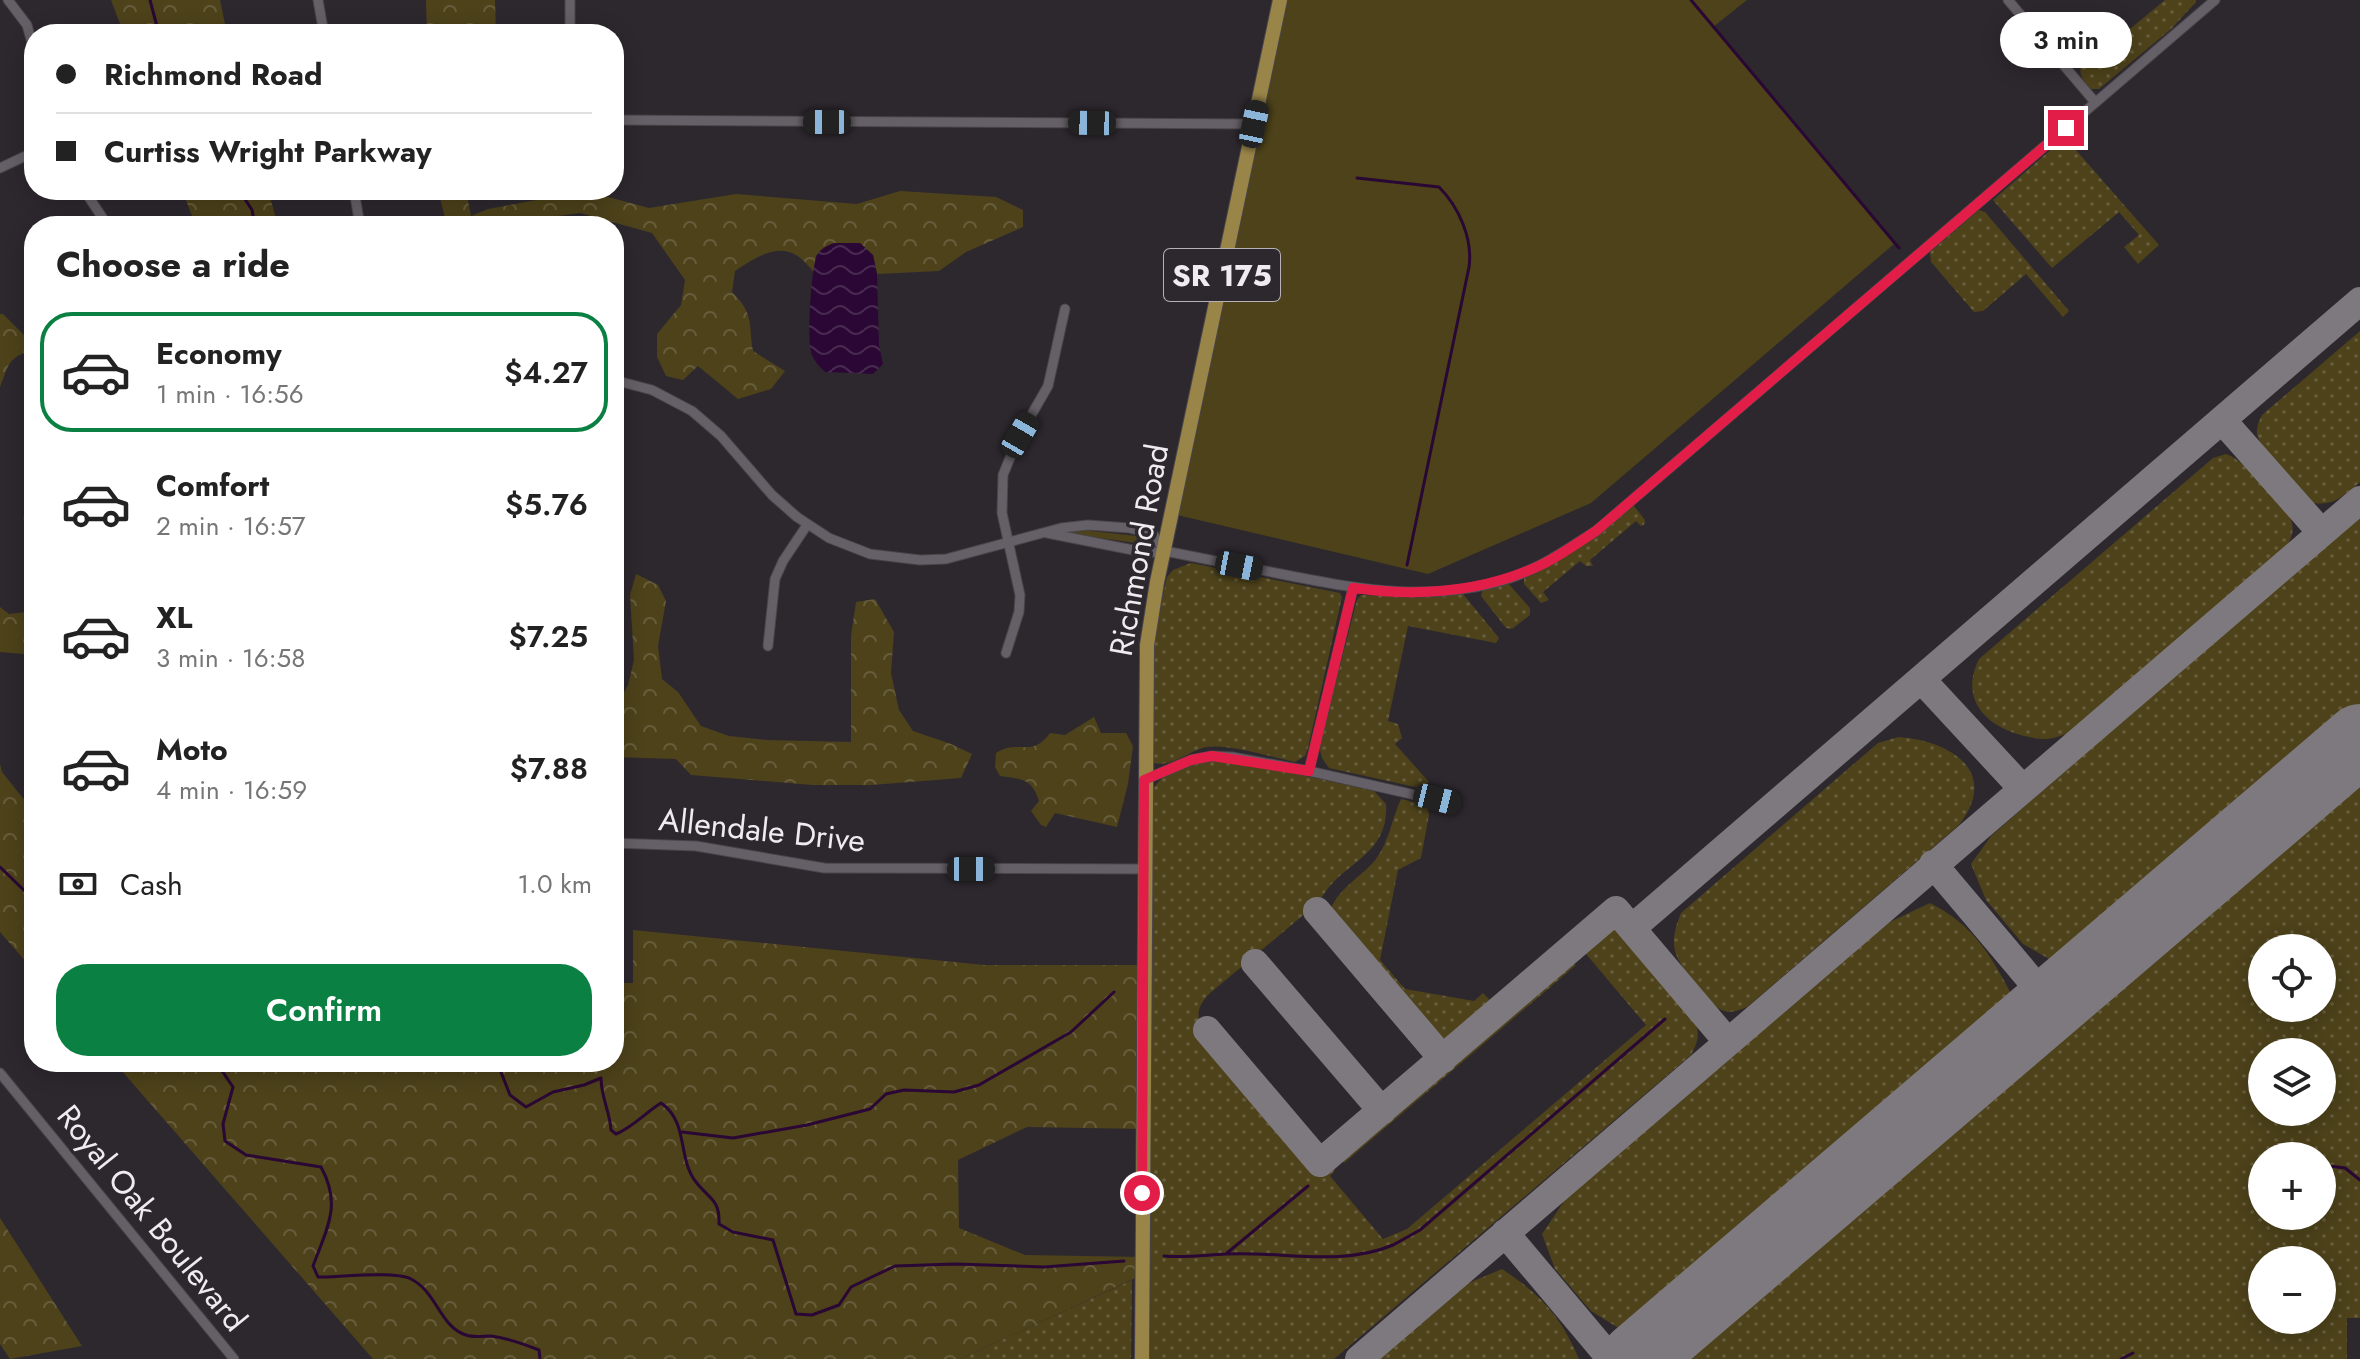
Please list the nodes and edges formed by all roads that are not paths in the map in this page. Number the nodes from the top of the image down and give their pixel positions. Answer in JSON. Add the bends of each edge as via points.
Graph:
{"nodes":[{"id":1,"x":8,"y":0,"type":"edge"},
{"id":2,"x":318,"y":0,"type":"edge"},
{"id":3,"x":570,"y":0,"type":"edge"},
{"id":4,"x":1280,"y":0,"type":"edge"},
{"id":5,"x":2008,"y":0,"type":"edge"},
{"id":6,"x":2215,"y":0,"type":"edge"},
{"id":7,"x":26,"y":24,"type":"edge"},
{"id":8,"x":322,"y":24,"type":"edge"},
{"id":9,"x":570,"y":24,"type":"edge"},
{"id":10,"x":2095,"y":102,"type":"junction"},
{"id":11,"x":624,"y":120,"type":"edge"},
{"id":12,"x":1254,"y":124,"type":"junction"},
{"id":13,"x":24,"y":157,"type":"edge"},
{"id":14,"x":0,"y":168,"type":"edge"},
{"id":15,"x":1065,"y":309,"type":"dead end"},
{"id":16,"x":624,"y":382,"type":"edge"},
{"id":17,"x":807,"y":525,"type":"junction"},
{"id":18,"x":1047,"y":533,"type":"junction"},
{"id":19,"x":1009,"y":543,"type":"junction"},
{"id":20,"x":1165,"y":551,"type":"junction"},
{"id":21,"x":1353,"y":588,"type":"junction"},
{"id":22,"x":768,"y":646,"type":"dead end"},
{"id":23,"x":1006,"y":653,"type":"dead end"},
{"id":24,"x":1309,"y":771,"type":"junction"},
{"id":25,"x":1144,"y":780,"type":"junction"},
{"id":26,"x":1455,"y":804,"type":"dead end"},
{"id":27,"x":624,"y":843,"type":"edge"},
{"id":28,"x":1144,"y":869,"type":"junction"},
{"id":29,"x":0,"y":1073,"type":"edge"},
{"id":30,"x":234,"y":1359,"type":"edge"},
{"id":31,"x":1142,"y":1359,"type":"edge"}],
"edges":[{"from":1,"to":7,"type":"street"},
{"from":2,"to":8,"type":"street"},
{"from":3,"to":9,"type":"street"},
{"from":4,"to":12,"type":"main road","name":"Richmond Road","number":"SR 175"},
{"from":5,"to":10,"type":"street"},
{"from":6,"to":10,"type":"street"},
{"from":10,"to":21,"type":"street","via":[[1596,531],[1545,563],[1468,589],[1414,594]]},
{"from":11,"to":12,"type":"street"},
{"from":12,"to":20,"type":"main road","name":"Richmond Road","number":"SR 175"},
{"from":13,"to":14,"type":"street"},
{"from":15,"to":19,"type":"street","via":[[1048,386],[1003,475],[1001,500]]},
{"from":16,"to":17,"type":"street","via":[[668,397],[704,419],[772,495]]},
{"from":17,"to":19,"type":"street","via":[[870,554],[905,559],[946,559]]},
{"from":17,"to":22,"type":"street","via":[[775,579]]},
{"from":18,"to":19,"type":"street"},
{"from":18,"to":20,"type":"street","via":[[1148,553]]},
{"from":18,"to":20,"type":"street","via":[[1088,525],[1129,528],[1153,534]]},
{"from":19,"to":23,"type":"street","via":[[1020,603]]},
{"from":20,"to":21,"type":"street"},
{"from":20,"to":25,"type":"main road","name":"Richmond Road","number":"SR 175","via":[[1147,645]]},
{"from":21,"to":24,"type":"street"},
{"from":24,"to":25,"type":"street","via":[[1212,756]]},
{"from":24,"to":26,"type":"street"},
{"from":25,"to":28,"type":"main road","name":"Richmond Road","number":"SR 175"},
{"from":27,"to":28,"type":"street","name":"Allendale Drive","via":[[696,846],[824,868]]},
{"from":28,"to":31,"type":"main road","name":"Richmond Road","number":"SR 175"},
{"from":29,"to":30,"type":"street","name":"Royal Oak Boulevard"}]}
